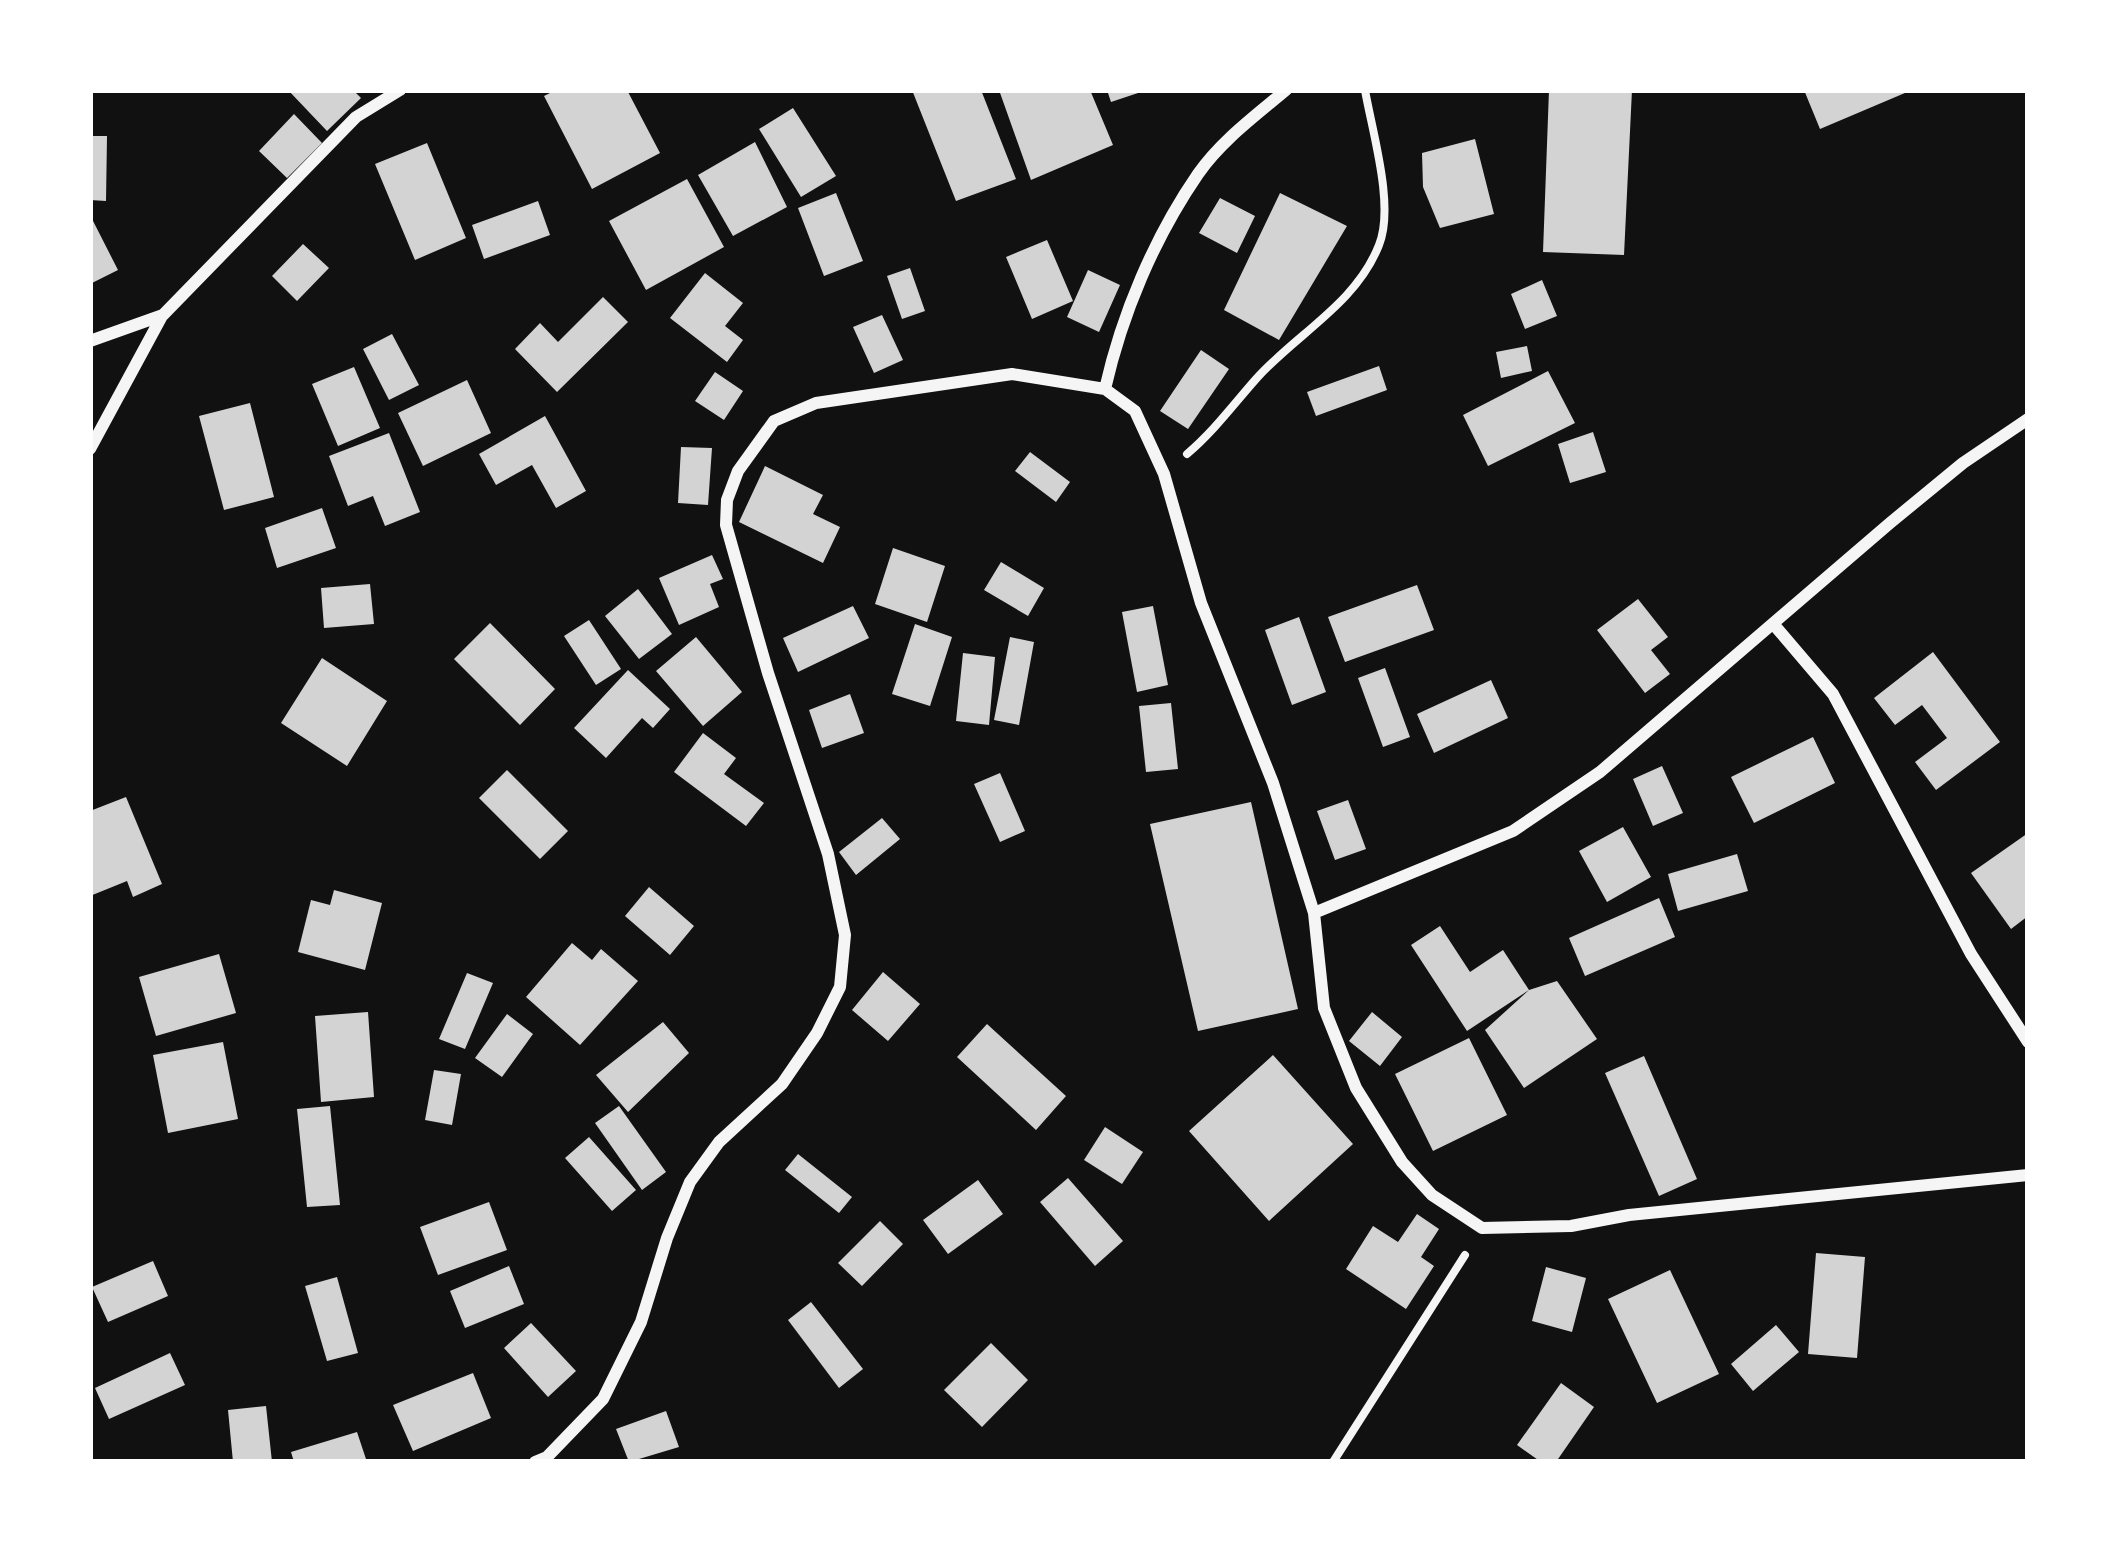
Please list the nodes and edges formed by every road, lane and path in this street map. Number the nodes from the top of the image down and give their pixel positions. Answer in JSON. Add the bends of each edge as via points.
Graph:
{"nodes":[{"id":1,"x":400,"y":90,"type":"edge"},
{"id":2,"x":1286,"y":90,"type":"edge"},
{"id":3,"x":1365,"y":90,"type":"edge"},
{"id":4,"x":163,"y":315,"type":"junction"},
{"id":5,"x":90,"y":341,"type":"edge"},
{"id":6,"x":1105,"y":389,"type":"junction"},
{"id":7,"x":2028,"y":419,"type":"edge"},
{"id":8,"x":90,"y":449,"type":"edge"},
{"id":9,"x":1164,"y":474,"type":"junction"},
{"id":10,"x":1775,"y":626,"type":"junction"},
{"id":11,"x":1314,"y":913,"type":"junction"},
{"id":12,"x":2028,"y":1042,"type":"edge"},
{"id":13,"x":2028,"y":1175,"type":"edge"},
{"id":14,"x":1482,"y":1228,"type":"junction"},
{"id":15,"x":535,"y":1462,"type":"edge"},
{"id":16,"x":1334,"y":1462,"type":"edge"}],
"edges":[{"from":1,"to":4,"type":"street","via":[[356,117]]},
{"from":2,"to":6,"type":"street","via":[[1199,173],[1129,306]]},
{"from":3,"to":9,"type":"path","via":[[1384,195],[1381,242],[1351,292]]},
{"from":4,"to":5,"type":"street"},
{"from":4,"to":8,"type":"street"},
{"from":6,"to":9,"type":"street","via":[[1135,411]]},
{"from":6,"to":15,"type":"street","via":[[1012,374],[816,403],[774,421],[738,471],[726,525],[828,854],[845,934],[840,987],[782,1084],[719,1142],[690,1182],[641,1322],[603,1400]]},
{"from":7,"to":10,"type":"street","via":[[1964,463]]},
{"from":9,"to":11,"type":"street","via":[[1201,603],[1273,783]]},
{"from":10,"to":11,"type":"street","via":[[1600,772],[1514,831]]},
{"from":10,"to":12,"type":"street","via":[[1833,694],[1971,954]]},
{"from":11,"to":14,"type":"street","via":[[1324,1008],[1356,1088],[1402,1162],[1432,1195]]},
{"from":13,"to":14,"type":"street","via":[[1571,1226]]},
{"from":14,"to":16,"type":"path"}]}
